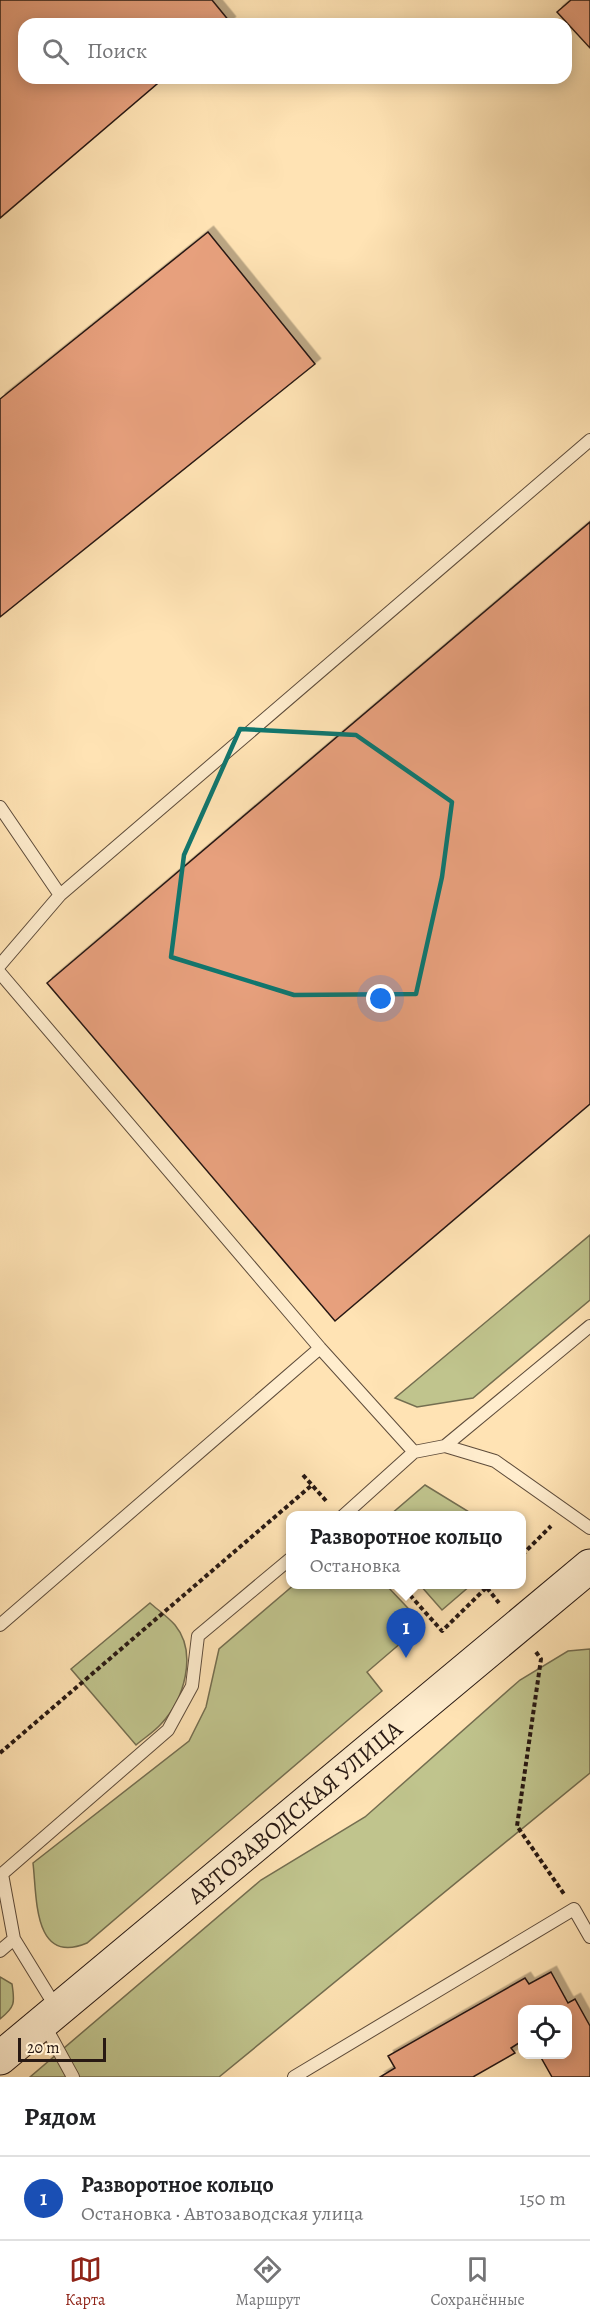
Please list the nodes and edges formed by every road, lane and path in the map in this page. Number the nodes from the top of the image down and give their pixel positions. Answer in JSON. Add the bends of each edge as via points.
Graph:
{"nodes":[{"id":1,"x":590,"y":440,"type":"edge"},
{"id":2,"x":0,"y":807,"type":"edge"},
{"id":3,"x":60,"y":895,"type":"junction"},
{"id":4,"x":0,"y":965,"type":"edge"},
{"id":5,"x":0,"y":973,"type":"edge"},
{"id":6,"x":590,"y":1326,"type":"edge"},
{"id":7,"x":320,"y":1348,"type":"junction"},
{"id":8,"x":445,"y":1446,"type":"junction"},
{"id":9,"x":414,"y":1452,"type":"junction"},
{"id":10,"x":303,"y":1475,"type":"dead end"},
{"id":11,"x":312,"y":1485,"type":"junction"},
{"id":12,"x":331,"y":1508,"type":"dead end"},
{"id":13,"x":348,"y":1511,"type":"edge"},
{"id":14,"x":567,"y":1511,"type":"junction"},
{"id":15,"x":590,"y":1528,"type":"edge"},
{"id":16,"x":526,"y":1551,"type":"edge"},
{"id":17,"x":286,"y":1563,"type":"edge"},
{"id":18,"x":590,"y":1566,"type":"edge"},
{"id":19,"x":404,"y":1589,"type":"edge"},
{"id":20,"x":485,"y":1589,"type":"edge"},
{"id":21,"x":0,"y":1625,"type":"edge"},
{"id":22,"x":541,"y":1659,"type":"dead end"},
{"id":23,"x":0,"y":1753,"type":"edge"},
{"id":24,"x":574,"y":1909,"type":"junction"},
{"id":25,"x":590,"y":1937,"type":"edge"},
{"id":26,"x":14,"y":1939,"type":"junction"},
{"id":27,"x":0,"y":1951,"type":"edge"},
{"id":28,"x":50,"y":2016,"type":"junction"},
{"id":29,"x":0,"y":2058,"type":"edge"},
{"id":30,"x":73,"y":2077,"type":"edge"},
{"id":31,"x":294,"y":2077,"type":"edge"}],
"edges":[{"from":1,"to":3,"type":"lane"},
{"from":2,"to":3,"type":"lane"},
{"from":3,"to":4,"type":"lane"},
{"from":5,"to":7,"type":"lane"},
{"from":6,"to":8,"type":"lane"},
{"from":7,"to":9,"type":"lane"},
{"from":7,"to":21,"type":"lane"},
{"from":8,"to":9,"type":"lane"},
{"from":8,"to":14,"type":"lane","via":[[495,1461]]},
{"from":9,"to":13,"type":"lane"},
{"from":10,"to":11,"type":"path"},
{"from":11,"to":12,"type":"path"},
{"from":11,"to":23,"type":"path"},
{"from":14,"to":15,"type":"lane"},
{"from":14,"to":16,"type":"path"},
{"from":17,"to":26,"type":"lane","via":[[198,1636],[192,1686],[168,1730],[2,1874]]},
{"from":18,"to":28,"type":"main road","name":"АВТОЗАВОДСКАЯ УЛИЦА"},
{"from":19,"to":20,"type":"path","via":[[442,1631]]},
{"from":22,"to":24,"type":"path","via":[[517,1826]]},
{"from":24,"to":25,"type":"lane"},
{"from":24,"to":31,"type":"lane"},
{"from":26,"to":27,"type":"lane"},
{"from":26,"to":28,"type":"lane"},
{"from":28,"to":29,"type":"main road","name":"АВТОЗАВОДСКАЯ УЛИЦА"},
{"from":28,"to":30,"type":"lane"}]}
